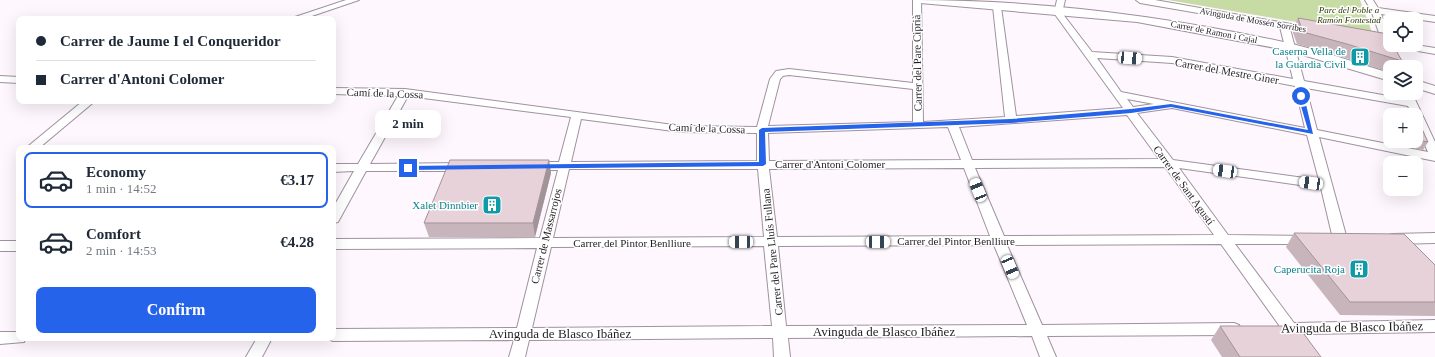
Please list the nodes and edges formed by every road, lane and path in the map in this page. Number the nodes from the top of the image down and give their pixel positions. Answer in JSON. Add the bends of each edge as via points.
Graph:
{"nodes":[{"id":1,"x":355,"y":0,"type":"edge"},
{"id":2,"x":918,"y":0,"type":"edge"},
{"id":3,"x":1061,"y":0,"type":"edge"},
{"id":4,"x":1140,"y":0,"type":"edge"},
{"id":5,"x":1369,"y":0,"type":"edge"},
{"id":6,"x":997,"y":8,"type":"junction"},
{"id":7,"x":1375,"y":10,"type":"junction"},
{"id":8,"x":1058,"y":13,"type":"junction"},
{"id":9,"x":304,"y":16,"type":"edge"},
{"id":10,"x":1435,"y":20,"type":"edge"},
{"id":11,"x":1284,"y":26,"type":"junction"},
{"id":12,"x":1383,"y":29,"type":"edge"},
{"id":13,"x":1321,"y":32,"type":"edge"},
{"id":14,"x":1372,"y":40,"type":"edge"},
{"id":15,"x":1383,"y":42,"type":"edge"},
{"id":16,"x":1288,"y":47,"type":"junction"},
{"id":17,"x":1423,"y":49,"type":"edge"},
{"id":18,"x":1435,"y":51,"type":"edge"},
{"id":19,"x":1088,"y":55,"type":"junction"},
{"id":20,"x":1383,"y":75,"type":"edge"},
{"id":21,"x":0,"y":79,"type":"edge"},
{"id":22,"x":16,"y":80,"type":"edge"},
{"id":23,"x":1298,"y":84,"type":"junction"},
{"id":24,"x":1423,"y":86,"type":"edge"},
{"id":25,"x":918,"y":87,"type":"junction"},
{"id":26,"x":1435,"y":90,"type":"edge"},
{"id":27,"x":336,"y":91,"type":"edge"},
{"id":28,"x":405,"y":92,"type":"junction"},
{"id":29,"x":1117,"y":94,"type":"junction"},
{"id":30,"x":1410,"y":100,"type":"edge"},
{"id":31,"x":86,"y":104,"type":"edge"},
{"id":32,"x":1412,"y":104,"type":"junction"},
{"id":33,"x":1171,"y":105,"type":"junction"},
{"id":34,"x":1131,"y":111,"type":"junction"},
{"id":35,"x":577,"y":115,"type":"junction"},
{"id":36,"x":1011,"y":121,"type":"junction"},
{"id":37,"x":952,"y":124,"type":"junction"},
{"id":38,"x":918,"y":125,"type":"junction"},
{"id":39,"x":762,"y":130,"type":"junction"},
{"id":40,"x":1311,"y":133,"type":"junction"},
{"id":41,"x":36,"y":145,"type":"edge"},
{"id":42,"x":1435,"y":156,"type":"edge"},
{"id":43,"x":1167,"y":163,"type":"junction"},
{"id":44,"x":763,"y":164,"type":"junction"},
{"id":45,"x":967,"y":164,"type":"junction"},
{"id":46,"x":524,"y":166,"type":"edge"},
{"id":47,"x":563,"y":166,"type":"junction"},
{"id":48,"x":478,"y":167,"type":"edge"},
{"id":49,"x":336,"y":168,"type":"edge"},
{"id":50,"x":362,"y":168,"type":"junction"},
{"id":51,"x":1326,"y":185,"type":"junction"},
{"id":52,"x":336,"y":214,"type":"edge"},
{"id":53,"x":1435,"y":238,"type":"edge"},
{"id":54,"x":1224,"y":239,"type":"junction"},
{"id":55,"x":1340,"y":239,"type":"junction"},
{"id":56,"x":1355,"y":239,"type":"edge"},
{"id":57,"x":1379,"y":239,"type":"edge"},
{"id":58,"x":999,"y":241,"type":"junction"},
{"id":59,"x":772,"y":242,"type":"junction"},
{"id":60,"x":336,"y":244,"type":"edge"},
{"id":61,"x":544,"y":244,"type":"junction"},
{"id":62,"x":0,"y":246,"type":"edge"},
{"id":63,"x":16,"y":246,"type":"edge"},
{"id":64,"x":1435,"y":326,"type":"edge"},
{"id":65,"x":1251,"y":329,"type":"edge"},
{"id":66,"x":1267,"y":329,"type":"edge"},
{"id":67,"x":1291,"y":329,"type":"junction"},
{"id":68,"x":1037,"y":330,"type":"junction"},
{"id":69,"x":779,"y":331,"type":"junction"},
{"id":70,"x":522,"y":333,"type":"junction"},
{"id":71,"x":336,"y":335,"type":"edge"},
{"id":72,"x":0,"y":338,"type":"edge"},
{"id":73,"x":16,"y":338,"type":"edge"},
{"id":74,"x":263,"y":341,"type":"edge"},
{"id":75,"x":254,"y":357,"type":"edge"},
{"id":76,"x":516,"y":357,"type":"edge"},
{"id":77,"x":782,"y":357,"type":"edge"},
{"id":78,"x":1048,"y":357,"type":"edge"},
{"id":79,"x":1311,"y":357,"type":"edge"}],
"edges":[{"from":1,"to":9,"type":"street"},
{"from":2,"to":6,"type":"street","name":"Carrer de Ramon i Cajal"},
{"from":2,"to":25,"type":"street","name":"Carrer del Pare Ciprià"},
{"from":3,"to":8,"type":"street"},
{"from":4,"to":11,"type":"street","name":"Avinguda de Mossén Sorribes"},
{"from":5,"to":7,"type":"street"},
{"from":6,"to":8,"type":"street","name":"Carrer de Ramon i Cajal"},
{"from":6,"to":36,"type":"street"},
{"from":7,"to":10,"type":"street"},
{"from":7,"to":12,"type":"street"},
{"from":8,"to":16,"type":"street","name":"Carrer de Ramon i Cajal","via":[[1137,18]]},
{"from":8,"to":19,"type":"street","name":"Carrer de Sant Agustí"},
{"from":11,"to":13,"type":"street","name":"Avinguda de Mossén Sorribes"},
{"from":11,"to":16,"type":"street"},
{"from":14,"to":15,"type":"street"},
{"from":16,"to":20,"type":"street","name":"Carrer de Ramon i Cajal"},
{"from":16,"to":23,"type":"street"},
{"from":17,"to":18,"type":"street"},
{"from":19,"to":23,"type":"street","name":"Carrer del Mestre Giner","via":[[1172,60]]},
{"from":19,"to":29,"type":"street","name":"Carrer de Sant Agustí"},
{"from":21,"to":22,"type":"street"},
{"from":23,"to":32,"type":"street","name":"Carrer del Mestre Giner"},
{"from":23,"to":40,"type":"street"},
{"from":24,"to":26,"type":"street"},
{"from":25,"to":38,"type":"street","name":"Carrer del Pare Ciprià"},
{"from":25,"to":39,"type":"street","name":"Carrer del Pare Lluís Fullana","via":[[780,73],[775,79]]},
{"from":27,"to":28,"type":"street","name":"Camí de la Cossa"},
{"from":28,"to":35,"type":"street","name":"Camí de la Cossa"},
{"from":28,"to":50,"type":"street"},
{"from":29,"to":33,"type":"street"},
{"from":29,"to":34,"type":"street","name":"Carrer de Sant Agustí"},
{"from":30,"to":32,"type":"street"},
{"from":31,"to":41,"type":"street"},
{"from":32,"to":42,"type":"street"},
{"from":33,"to":34,"type":"street","name":"Camí de la Cossa"},
{"from":33,"to":40,"type":"street"},
{"from":34,"to":36,"type":"street","name":"Camí de la Cossa"},
{"from":34,"to":43,"type":"street","name":"Carrer de Sant Agustí"},
{"from":35,"to":39,"type":"street","name":"Camí de la Cossa","via":[[681,129]]},
{"from":35,"to":47,"type":"street","name":"Carrer de Massarrojos"},
{"from":36,"to":37,"type":"street","name":"Camí de la Cossa"},
{"from":37,"to":38,"type":"street","name":"Camí de la Cossa"},
{"from":37,"to":45,"type":"street"},
{"from":38,"to":39,"type":"street","name":"Camí de la Cossa"},
{"from":39,"to":44,"type":"street","name":"Carrer del Pare Lluís Fullana"},
{"from":40,"to":42,"type":"street"},
{"from":40,"to":51,"type":"street"},
{"from":43,"to":45,"type":"street","name":"Carrer d'Antoni Colomer"},
{"from":43,"to":51,"type":"street","name":"Carrer d'Antoni Colomer"},
{"from":43,"to":54,"type":"street","name":"Carrer de Sant Agustí"},
{"from":44,"to":45,"type":"street","name":"Carrer d'Antoni Colomer"},
{"from":44,"to":47,"type":"street","name":"Carrer d'Antoni Colomer"},
{"from":44,"to":59,"type":"street","name":"Carrer del Pare Lluís Fullana"},
{"from":45,"to":58,"type":"street"},
{"from":46,"to":47,"type":"street","name":"Carrer d'Antoni Colomer"},
{"from":47,"to":61,"type":"street","name":"Carrer de Massarrojos"},
{"from":48,"to":50,"type":"street"},
{"from":49,"to":50,"type":"street"},
{"from":50,"to":52,"type":"street"},
{"from":51,"to":55,"type":"street"},
{"from":53,"to":57,"type":"street"},
{"from":54,"to":55,"type":"street","name":"Carrer del Pintor Benlliure"},
{"from":54,"to":58,"type":"street","name":"Carrer del Pintor Benlliure"},
{"from":54,"to":67,"type":"street","name":"Carrer de Sant Agustí"},
{"from":55,"to":56,"type":"street","name":"Carrer del Pintor Benlliure"},
{"from":58,"to":59,"type":"street","name":"Carrer del Pintor Benlliure"},
{"from":58,"to":68,"type":"street"},
{"from":59,"to":61,"type":"street","name":"Carrer del Pintor Benlliure"},
{"from":59,"to":69,"type":"street","name":"Carrer del Pare Lluís Fullana"},
{"from":60,"to":61,"type":"street","name":"Carrer del Pintor Benlliure"},
{"from":61,"to":70,"type":"street","name":"Carrer de Massarrojos"},
{"from":62,"to":63,"type":"street"},
{"from":64,"to":67,"type":"street","name":"Avinguda de Blasco Ibáñez"},
{"from":65,"to":68,"type":"street","name":"Avinguda de Blasco Ibáñez"},
{"from":66,"to":67,"type":"street","name":"Avinguda de Blasco Ibáñez"},
{"from":67,"to":79,"type":"street","name":"Carrer de Sant Agustí"},
{"from":68,"to":69,"type":"street","name":"Avinguda de Blasco Ibáñez"},
{"from":68,"to":78,"type":"street"},
{"from":69,"to":70,"type":"street","name":"Avinguda de Blasco Ibáñez"},
{"from":69,"to":77,"type":"street","name":"Carrer del Pare Lluís Fullana"},
{"from":70,"to":71,"type":"street","name":"Avinguda de Blasco Ibáñez"},
{"from":70,"to":76,"type":"street","name":"Carrer de Massarrojos"},
{"from":72,"to":73,"type":"street"},
{"from":74,"to":75,"type":"street"}]}
